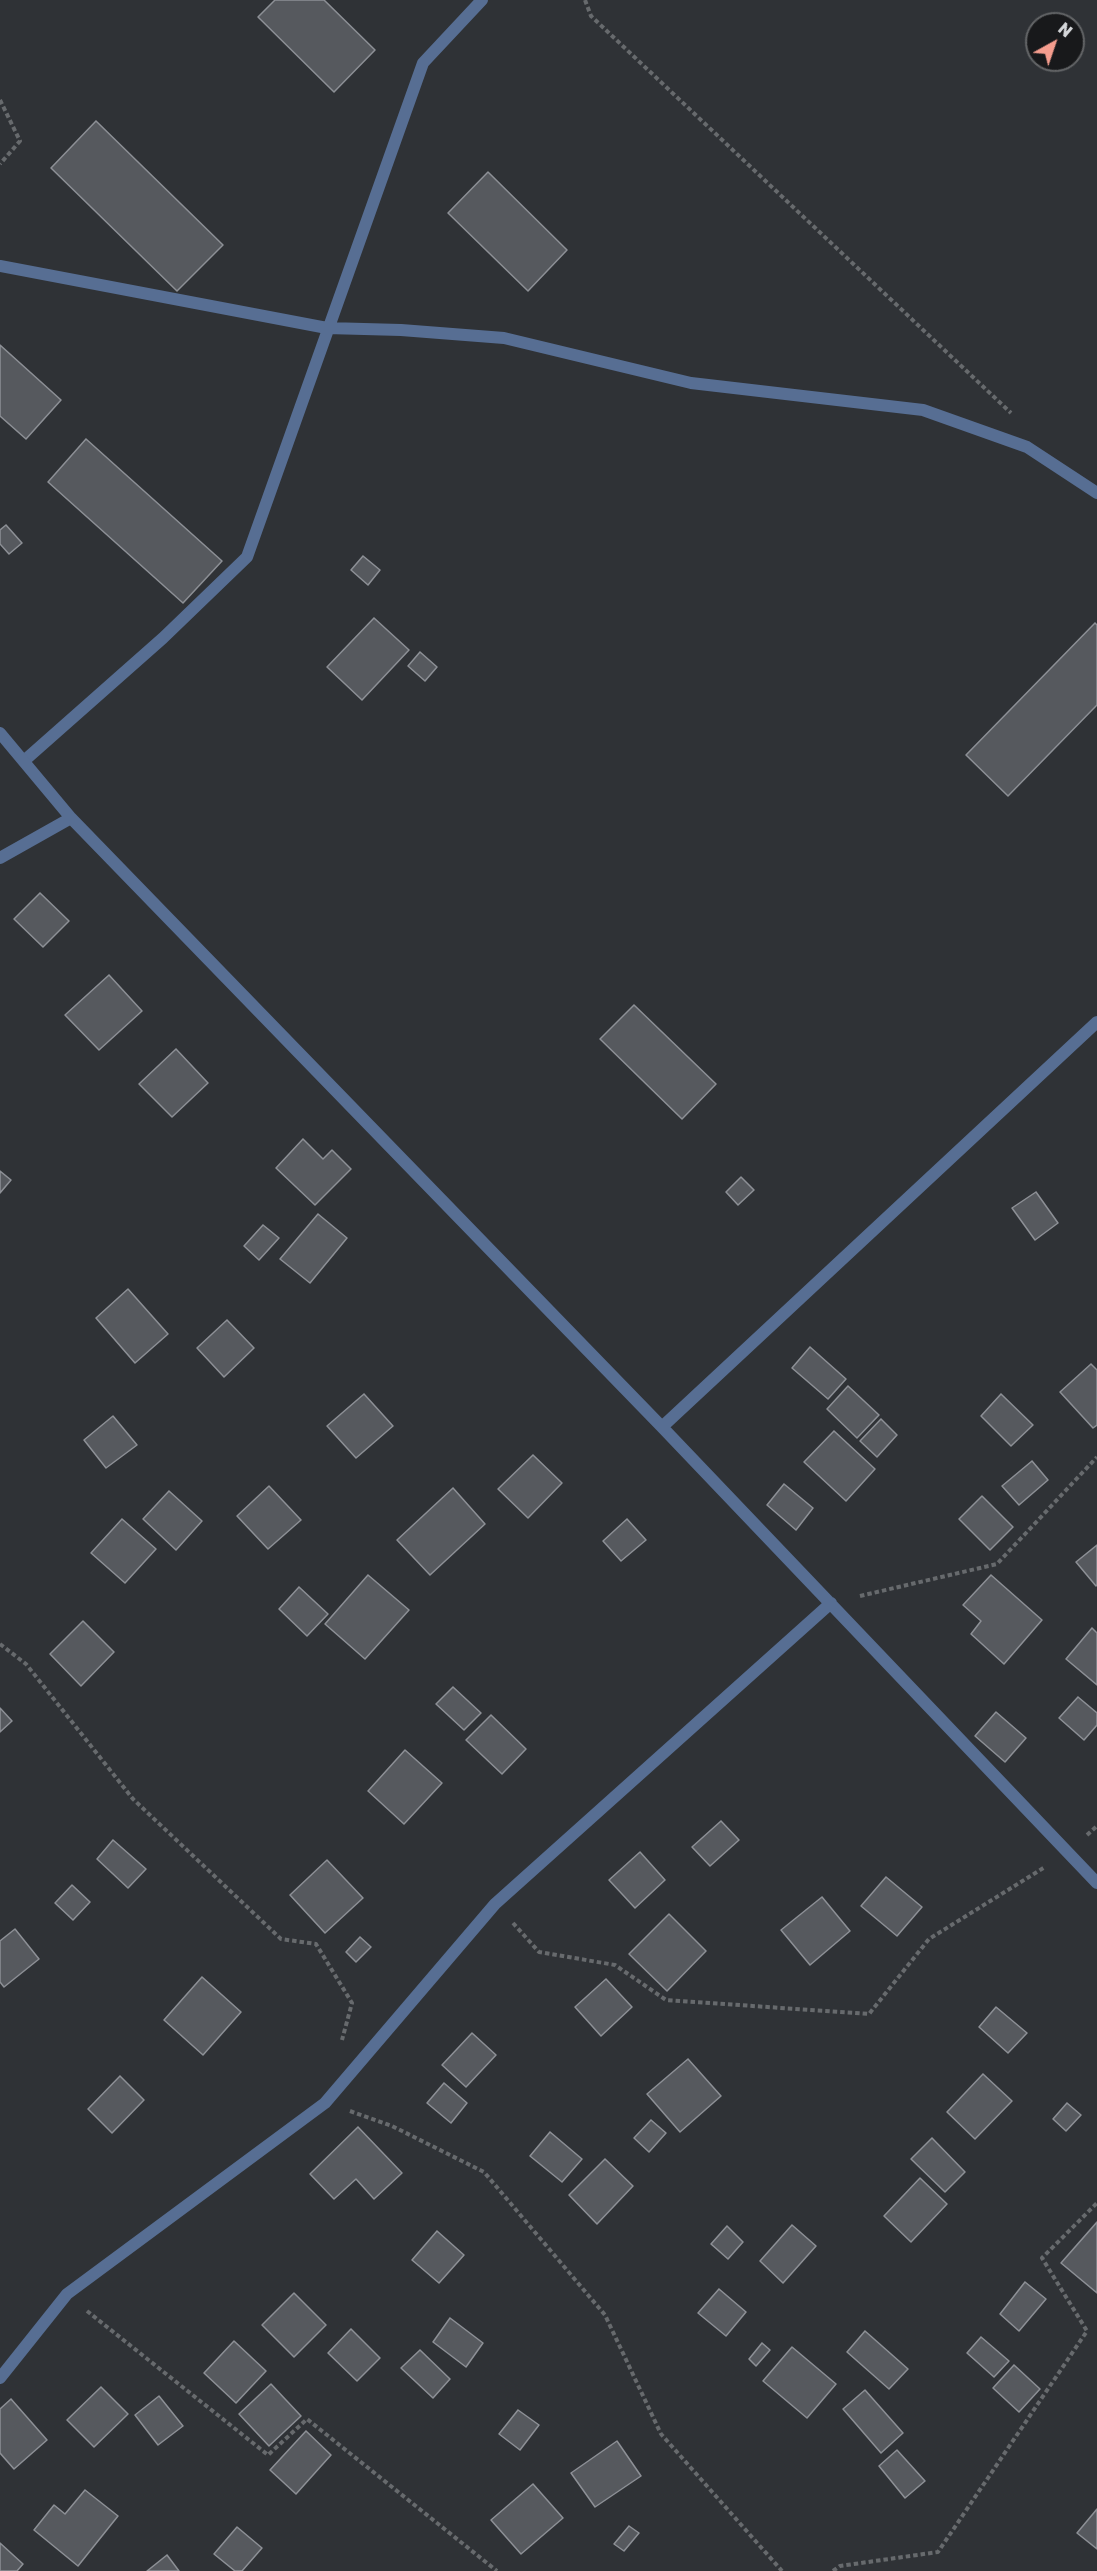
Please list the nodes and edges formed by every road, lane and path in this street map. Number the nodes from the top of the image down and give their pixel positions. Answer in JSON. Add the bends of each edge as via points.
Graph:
{"nodes":[{"id":1,"x":482,"y":0,"type":"edge"},
{"id":2,"x":585,"y":0,"type":"edge"},
{"id":3,"x":0,"y":100,"type":"edge"},
{"id":4,"x":0,"y":164,"type":"edge"},
{"id":5,"x":0,"y":266,"type":"edge"},
{"id":6,"x":327,"y":328,"type":"junction"},
{"id":7,"x":1017,"y":418,"type":"dead end"},
{"id":8,"x":1097,"y":494,"type":"edge"},
{"id":9,"x":0,"y":733,"type":"edge"},
{"id":10,"x":25,"y":760,"type":"junction"},
{"id":11,"x":71,"y":818,"type":"junction"},
{"id":12,"x":0,"y":858,"type":"edge"},
{"id":13,"x":1097,"y":1022,"type":"edge"},
{"id":14,"x":662,"y":1427,"type":"junction"},
{"id":15,"x":1097,"y":1457,"type":"edge"},
{"id":16,"x":831,"y":1603,"type":"junction"},
{"id":17,"x":0,"y":1644,"type":"edge"},
{"id":18,"x":1097,"y":1826,"type":"edge"},
{"id":19,"x":1068,"y":1853,"type":"junction"},
{"id":20,"x":1097,"y":1883,"type":"edge"},
{"id":21,"x":495,"y":1904,"type":"junction"},
{"id":22,"x":340,"y":2048,"type":"dead end"},
{"id":23,"x":325,"y":2103,"type":"junction"},
{"id":24,"x":1097,"y":2203,"type":"edge"},
{"id":25,"x":67,"y":2294,"type":"junction"},
{"id":26,"x":0,"y":2378,"type":"edge"},
{"id":27,"x":497,"y":2571,"type":"edge"},
{"id":28,"x":782,"y":2571,"type":"edge"},
{"id":29,"x":833,"y":2571,"type":"edge"}],
"edges":[{"from":1,"to":6,"type":"street","via":[[423,63]]},
{"from":2,"to":7,"type":"path","via":[[591,16]]},
{"from":3,"to":4,"type":"path","via":[[20,141]]},
{"from":5,"to":6,"type":"street"},
{"from":6,"to":8,"type":"street","via":[[504,338],[691,383],[923,410],[1027,447]]},
{"from":6,"to":10,"type":"street","via":[[247,557],[164,638]]},
{"from":9,"to":10,"type":"street"},
{"from":10,"to":11,"type":"street"},
{"from":11,"to":12,"type":"street"},
{"from":11,"to":14,"type":"street"},
{"from":13,"to":14,"type":"street"},
{"from":14,"to":16,"type":"street"},
{"from":15,"to":16,"type":"path","via":[[997,1564]]},
{"from":16,"to":19,"type":"street"},
{"from":16,"to":21,"type":"street"},
{"from":17,"to":22,"type":"path","via":[[26,1664],[133,1799],[282,1939],[316,1944],[352,2003]]},
{"from":18,"to":19,"type":"path"},
{"from":19,"to":20,"type":"street"},
{"from":19,"to":21,"type":"path","via":[[928,1938],[869,2014],[666,2000],[615,1965],[539,1952]]},
{"from":21,"to":23,"type":"street"},
{"from":23,"to":25,"type":"street"},
{"from":23,"to":28,"type":"path","via":[[392,2126],[484,2172],[605,2315],[661,2434]]},
{"from":24,"to":29,"type":"path","via":[[1042,2258],[1088,2331],[938,2552],[840,2566]]},
{"from":25,"to":26,"type":"street"},
{"from":25,"to":27,"type":"path","via":[[268,2455],[307,2419]]}]}
